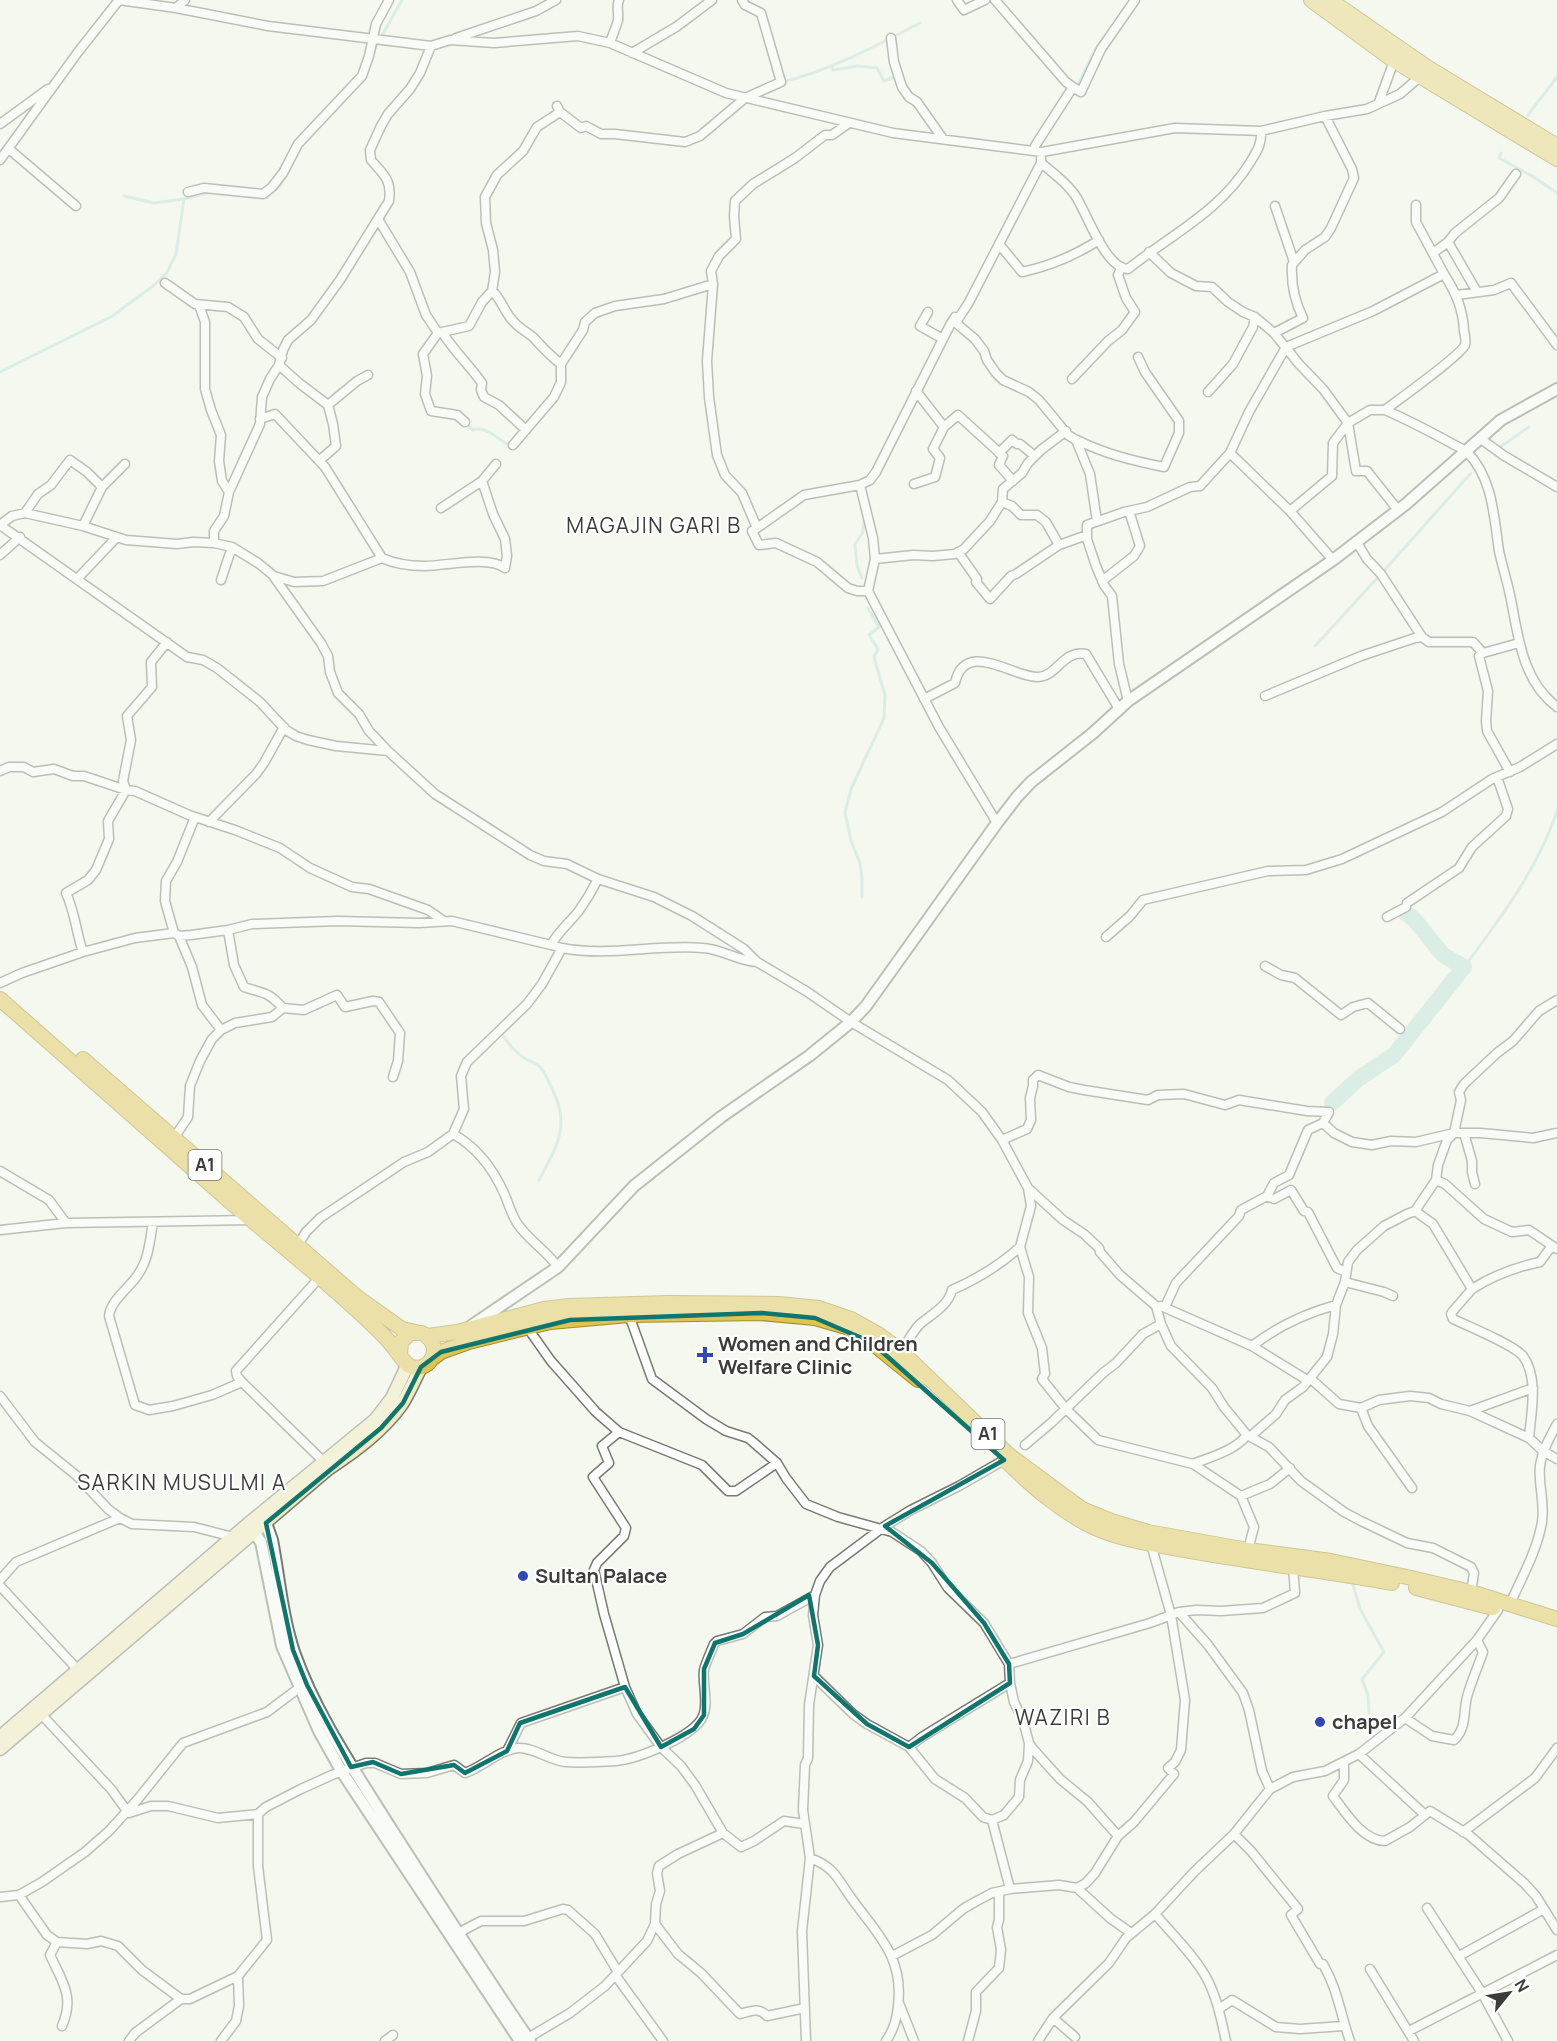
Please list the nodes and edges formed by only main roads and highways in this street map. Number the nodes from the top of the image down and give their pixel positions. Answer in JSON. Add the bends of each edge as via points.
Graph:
{"nodes":[{"id":1,"x":1311,"y":0,"type":"edge"},
{"id":2,"x":1330,"y":0,"type":"edge"},
{"id":3,"x":1397,"y":54,"type":"junction"},
{"id":4,"x":1424,"y":72,"type":"junction"},
{"id":5,"x":1557,"y":146,"type":"edge"},
{"id":6,"x":1557,"y":159,"type":"edge"},
{"id":7,"x":0,"y":985,"type":"edge"},
{"id":8,"x":0,"y":999,"type":"edge"},
{"id":9,"x":422,"y":1334,"type":"junction"},
{"id":10,"x":433,"y":1358,"type":"junction"},
{"id":11,"x":410,"y":1362,"type":"junction"},
{"id":12,"x":263,"y":1518,"type":"junction"},
{"id":13,"x":252,"y":1528,"type":"junction"},
{"id":14,"x":1504,"y":1607,"type":"junction"},
{"id":15,"x":1557,"y":1619,"type":"edge"},
{"id":16,"x":1557,"y":1629,"type":"edge"},
{"id":17,"x":0,"y":1737,"type":"edge"},
{"id":18,"x":0,"y":1749,"type":"edge"}],
"edges":[{"from":1,"to":3,"type":"main road"},
{"from":2,"to":3,"type":"main road"},
{"from":3,"to":4,"type":"main road"},
{"from":4,"to":5,"type":"main road"},
{"from":4,"to":6,"type":"main road"},
{"from":7,"to":9,"type":"highway","number":"A1","via":[[365,1303],[402,1329]]},
{"from":8,"to":11,"type":"highway","number":"A1","via":[[320,1277]]},
{"from":9,"to":10,"type":"highway","via":[[434,1346]]},
{"from":9,"to":11,"type":"highway","via":[[405,1337],[401,1342]]},
{"from":9,"to":14,"type":"highway","number":"A1","via":[[457,1332],[569,1306],[668,1303],[819,1308],[865,1326],[901,1352],[1009,1455],[1082,1509],[1148,1532],[1331,1561],[1471,1592]]},
{"from":10,"to":11,"type":"highway"},
{"from":10,"to":14,"type":"highway","number":"A1","via":[[469,1342],[550,1322],[761,1313],[831,1321],[871,1342],[918,1380],[1036,1491],[1094,1527],[1151,1544],[1402,1585]]},
{"from":11,"to":12,"type":"main road","via":[[385,1410]]},
{"from":11,"to":12,"type":"main road","via":[[403,1403],[381,1428]]},
{"from":12,"to":13,"type":"main road"},
{"from":13,"to":17,"type":"main road","via":[[233,1537]]},
{"from":13,"to":18,"type":"main road"},
{"from":14,"to":15,"type":"highway","number":"A1"},
{"from":14,"to":16,"type":"highway","number":"A1"}]}
